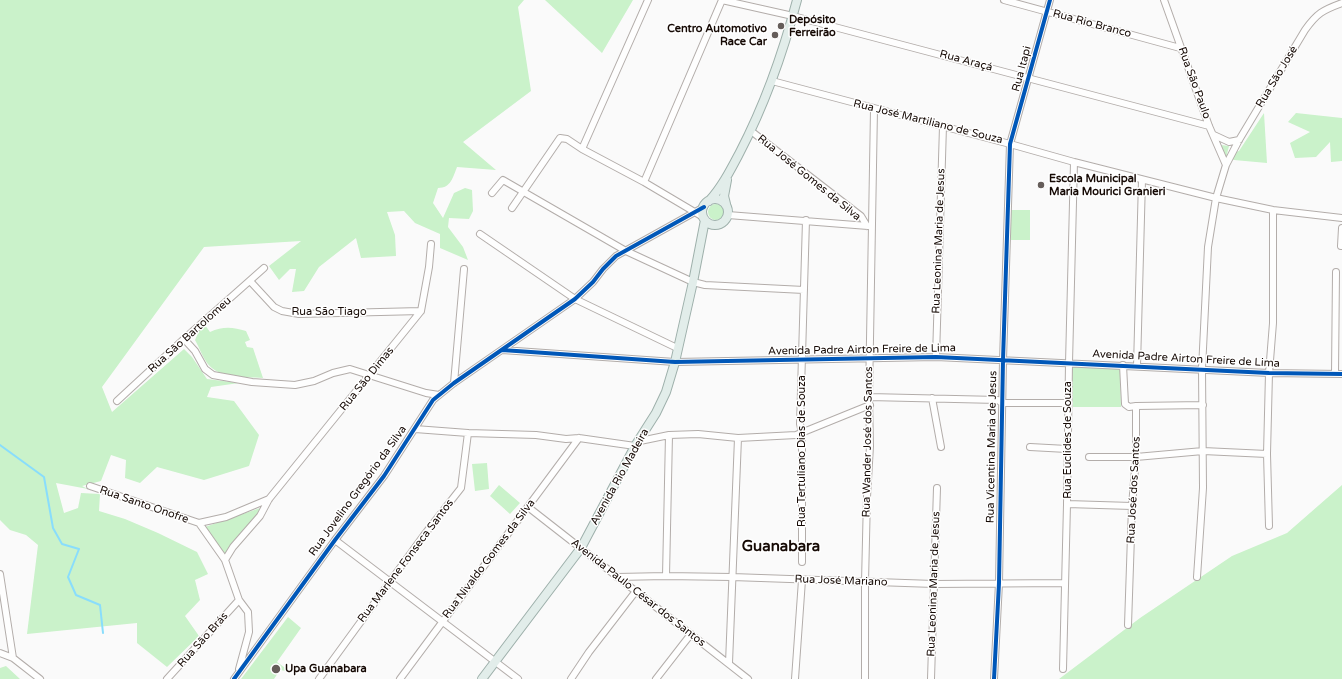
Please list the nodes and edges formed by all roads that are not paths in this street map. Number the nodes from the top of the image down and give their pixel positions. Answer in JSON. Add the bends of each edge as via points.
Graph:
{"nodes":[{"id":1,"x":648,"y":0,"type":"edge"},
{"id":2,"x":722,"y":0,"type":"edge"},
{"id":3,"x":797,"y":0,"type":"edge"},
{"id":4,"x":1004,"y":0,"type":"edge"},
{"id":5,"x":1050,"y":0,"type":"edge"},
{"id":6,"x":1164,"y":0,"type":"edge"},
{"id":7,"x":1342,"y":3,"type":"edge"},
{"id":8,"x":1047,"y":11,"type":"junction"},
{"id":9,"x":793,"y":16,"type":"junction"},
{"id":10,"x":1180,"y":48,"type":"junction"},
{"id":11,"x":1029,"y":78,"type":"junction"},
{"id":12,"x":772,"y":81,"type":"junction"},
{"id":13,"x":874,"y":109,"type":"junction"},
{"id":14,"x":943,"y":126,"type":"junction"},
{"id":15,"x":1209,"y":126,"type":"junction"},
{"id":16,"x":751,"y":131,"type":"junction"},
{"id":17,"x":1214,"y":135,"type":"junction"},
{"id":18,"x":1239,"y":140,"type":"junction"},
{"id":19,"x":1010,"y":144,"type":"junction"},
{"id":20,"x":582,"y":149,"type":"junction"},
{"id":21,"x":1074,"y":162,"type":"junction"},
{"id":22,"x":1226,"y":165,"type":"junction"},
{"id":23,"x":728,"y":173,"type":"junction"},
{"id":24,"x":1142,"y":180,"type":"junction"},
{"id":25,"x":644,"y":182,"type":"junction"},
{"id":26,"x":523,"y":192,"type":"junction"},
{"id":27,"x":492,"y":193,"type":"dead end"},
{"id":28,"x":1216,"y":198,"type":"junction"},
{"id":29,"x":706,"y":204,"type":"junction"},
{"id":30,"x":726,"y":204,"type":"junction"},
{"id":31,"x":512,"y":208,"type":"dead end"},
{"id":32,"x":1273,"y":210,"type":"junction"},
{"id":33,"x":695,"y":213,"type":"junction"},
{"id":34,"x":728,"y":215,"type":"junction"},
{"id":35,"x":1342,"y":218,"type":"edge"},
{"id":36,"x":704,"y":219,"type":"junction"},
{"id":37,"x":806,"y":220,"type":"junction"},
{"id":38,"x":717,"y":226,"type":"junction"},
{"id":39,"x":869,"y":226,"type":"junction"},
{"id":40,"x":1342,"y":228,"type":"edge"},
{"id":41,"x":480,"y":234,"type":"dead end"},
{"id":42,"x":431,"y":244,"type":"dead end"},
{"id":43,"x":1341,"y":246,"type":"edge"},
{"id":44,"x":700,"y":248,"type":"junction"},
{"id":45,"x":626,"y":251,"type":"junction"},
{"id":46,"x":264,"y":268,"type":"dead end"},
{"id":47,"x":464,"y":269,"type":"dead end"},
{"id":48,"x":1336,"y":272,"type":"dead end"},
{"id":49,"x":250,"y":281,"type":"junction"},
{"id":50,"x":693,"y":282,"type":"junction"},
{"id":51,"x":804,"y":290,"type":"junction"},
{"id":52,"x":575,"y":299,"type":"junction"},
{"id":53,"x":421,"y":311,"type":"junction"},
{"id":54,"x":184,"y":339,"type":"junction"},
{"id":55,"x":678,"y":348,"type":"junction"},
{"id":56,"x":502,"y":350,"type":"junction"},
{"id":57,"x":870,"y":357,"type":"junction"},
{"id":58,"x":936,"y":357,"type":"junction"},
{"id":59,"x":802,"y":359,"type":"junction"},
{"id":60,"x":1003,"y":360,"type":"junction"},
{"id":61,"x":675,"y":362,"type":"junction"},
{"id":62,"x":1069,"y":363,"type":"junction"},
{"id":63,"x":1123,"y":365,"type":"junction"},
{"id":64,"x":1137,"y":366,"type":"junction"},
{"id":65,"x":1202,"y":369,"type":"junction"},
{"id":66,"x":1269,"y":373,"type":"junction"},
{"id":67,"x":370,"y":374,"type":"junction"},
{"id":68,"x":1335,"y":374,"type":"junction"},
{"id":69,"x":1342,"y":374,"type":"edge"},
{"id":70,"x":454,"y":383,"type":"junction"},
{"id":71,"x":439,"y":395,"type":"junction"},
{"id":72,"x":869,"y":397,"type":"junction"},
{"id":73,"x":932,"y":398,"type":"junction"},
{"id":74,"x":117,"y":401,"type":"dead end"},
{"id":75,"x":1002,"y":403,"type":"junction"},
{"id":76,"x":1068,"y":403,"type":"junction"},
{"id":77,"x":870,"y":405,"type":"junction"},
{"id":78,"x":1203,"y":405,"type":"junction"},
{"id":79,"x":1136,"y":406,"type":"junction"},
{"id":80,"x":415,"y":429,"type":"junction"},
{"id":81,"x":468,"y":433,"type":"junction"},
{"id":82,"x":802,"y":433,"type":"junction"},
{"id":83,"x":668,"y":435,"type":"junction"},
{"id":84,"x":579,"y":438,"type":"junction"},
{"id":85,"x":738,"y":438,"type":"junction"},
{"id":86,"x":637,"y":443,"type":"junction"},
{"id":87,"x":940,"y":447,"type":"dead end"},
{"id":88,"x":1030,"y":447,"type":"dead end"},
{"id":89,"x":1067,"y":449,"type":"junction"},
{"id":90,"x":1203,"y":451,"type":"junction"},
{"id":91,"x":1267,"y":454,"type":"junction"},
{"id":92,"x":1089,"y":457,"type":"dead end"},
{"id":93,"x":1136,"y":457,"type":"junction"},
{"id":94,"x":90,"y":486,"type":"dead end"},
{"id":95,"x":937,"y":488,"type":"dead end"},
{"id":96,"x":270,"y":499,"type":"junction"},
{"id":97,"x":1068,"y":504,"type":"junction"},
{"id":98,"x":1132,"y":506,"type":"junction"},
{"id":99,"x":528,"y":507,"type":"junction"},
{"id":100,"x":199,"y":524,"type":"junction"},
{"id":101,"x":1269,"y":526,"type":"dead end"},
{"id":102,"x":335,"y":540,"type":"junction"},
{"id":103,"x":581,"y":548,"type":"junction"},
{"id":104,"x":225,"y":560,"type":"junction"},
{"id":105,"x":802,"y":562,"type":"dead end"},
{"id":106,"x":0,"y":574,"type":"edge"},
{"id":107,"x":666,"y":576,"type":"junction"},
{"id":108,"x":1197,"y":576,"type":"dead end"},
{"id":109,"x":617,"y":577,"type":"junction"},
{"id":110,"x":732,"y":577,"type":"junction"},
{"id":111,"x":802,"y":580,"type":"junction"},
{"id":112,"x":390,"y":582,"type":"junction"},
{"id":113,"x":865,"y":582,"type":"junction"},
{"id":114,"x":999,"y":583,"type":"junction"},
{"id":115,"x":1065,"y":583,"type":"junction"},
{"id":116,"x":934,"y":584,"type":"junction"},
{"id":117,"x":636,"y":591,"type":"junction"},
{"id":118,"x":239,"y":600,"type":"junction"},
{"id":119,"x":442,"y":622,"type":"junction"},
{"id":120,"x":1128,"y":625,"type":"dead end"},
{"id":121,"x":691,"y":634,"type":"junction"},
{"id":122,"x":0,"y":653,"type":"edge"},
{"id":123,"x":13,"y":658,"type":"junction"},
{"id":124,"x":495,"y":661,"type":"junction"},
{"id":125,"x":729,"y":663,"type":"junction"},
{"id":126,"x":1064,"y":669,"type":"dead end"},
{"id":127,"x":235,"y":677,"type":"edge"},
{"id":128,"x":38,"y":678,"type":"edge"},
{"id":129,"x":744,"y":678,"type":"edge"},
{"id":130,"x":167,"y":679,"type":"edge"},
{"id":131,"x":318,"y":679,"type":"edge"},
{"id":132,"x":400,"y":679,"type":"edge"},
{"id":133,"x":482,"y":679,"type":"edge"},
{"id":134,"x":518,"y":679,"type":"edge"},
{"id":135,"x":571,"y":679,"type":"edge"},
{"id":136,"x":656,"y":679,"type":"edge"},
{"id":137,"x":795,"y":679,"type":"edge"},
{"id":138,"x":865,"y":679,"type":"edge"},
{"id":139,"x":931,"y":679,"type":"edge"},
{"id":140,"x":994,"y":679,"type":"edge"}],
"edges":[{"from":1,"to":20,"type":"street"},
{"from":2,"to":9,"type":"street","name":"Rua Araçá"},
{"from":2,"to":25,"type":"street"},
{"from":3,"to":9,"type":"main road"},
{"from":4,"to":8,"type":"street","name":"Rua Rio Branco"},
{"from":5,"to":8,"type":"street","name":"Rua Itapi"},
{"from":6,"to":10,"type":"street","name":"Rua São Paulo"},
{"from":7,"to":18,"type":"street","name":"Rua São José","via":[[1314,16]]},
{"from":8,"to":10,"type":"street","name":"Rua Rio Branco"},
{"from":8,"to":11,"type":"street","name":"Rua Itapi"},
{"from":9,"to":11,"type":"street","name":"Rua Araçá"},
{"from":9,"to":12,"type":"main road"},
{"from":10,"to":15,"type":"street","name":"Rua São Paulo"},
{"from":11,"to":15,"type":"street","name":"Rua Araçá"},
{"from":11,"to":19,"type":"street","name":"Rua Itapi"},
{"from":12,"to":13,"type":"street","name":"Rua José Martiliano de Souza"},
{"from":12,"to":16,"type":"main road"},
{"from":13,"to":14,"type":"street","name":"Rua José Martiliano de Souza"},
{"from":13,"to":39,"type":"street","name":"Rua Wander José dos Santos"},
{"from":14,"to":19,"type":"street","name":"Rua José Martiliano de Souza"},
{"from":14,"to":58,"type":"street","name":"Rua Leonina Maria de Jesus"},
{"from":15,"to":17,"type":"street","name":"Rua São Paulo"},
{"from":16,"to":23,"type":"main road"},
{"from":16,"to":39,"type":"street","name":"Rua José Gomes da Silva","via":[[861,216]]},
{"from":17,"to":18,"type":"street","via":[[1229,142]]},
{"from":17,"to":22,"type":"street","name":"Rua São Paulo"},
{"from":18,"to":22,"type":"street","name":"Rua São José"},
{"from":19,"to":21,"type":"street","name":"Rua José Martiliano de Souza"},
{"from":19,"to":60,"type":"street","name":"Rua Vicentina Maria de Jesus"},
{"from":20,"to":25,"type":"street"},
{"from":20,"to":26,"type":"street","via":[[567,139],[560,138]]},
{"from":21,"to":24,"type":"street","name":"Rua José Martiliano de Souza"},
{"from":21,"to":62,"type":"street","name":"Rua Euclides de Souza"},
{"from":22,"to":28,"type":"street","name":"Rua São José"},
{"from":23,"to":29,"type":"main road"},
{"from":23,"to":30,"type":"main road","via":[[724,192]]},
{"from":24,"to":28,"type":"street","name":"Rua José Martiliano de Souza"},
{"from":24,"to":64,"type":"street"},
{"from":25,"to":33,"type":"street"},
{"from":26,"to":27,"type":"street","via":[[503,180]]},
{"from":26,"to":31,"type":"street"},
{"from":26,"to":45,"type":"street"},
{"from":28,"to":32,"type":"street","name":"Rua José Martiliano de Souza"},
{"from":28,"to":65,"type":"street","name":"Rua São José","via":[[1208,247]]},
{"from":29,"to":30,"type":"main road","via":[[716,199]]},
{"from":29,"to":33,"type":"street","name":"Rua Jovelino Gregório da Silva"},
{"from":29,"to":36,"type":"main road"},
{"from":30,"to":34,"type":"main road"},
{"from":32,"to":35,"type":"street","name":"Rua José Martiliano de Souza"},
{"from":32,"to":66,"type":"street","via":[[1273,323]]},
{"from":33,"to":36,"type":"street"},
{"from":33,"to":45,"type":"street","name":"Rua Jovelino Gregório da Silva"},
{"from":34,"to":37,"type":"street"},
{"from":34,"to":38,"type":"main road","via":[[724,223]]},
{"from":36,"to":38,"type":"main road","via":[[710,225]]},
{"from":36,"to":44,"type":"main road","name":"Avenida Rio Madeira"},
{"from":37,"to":39,"type":"street"},
{"from":37,"to":51,"type":"street","name":"Rua Tertuliano Dias de Souza"},
{"from":38,"to":44,"type":"main road","name":"Avenida Rio Madeira","via":[[708,233]]},
{"from":39,"to":57,"type":"street","name":"Rua Wander José dos Santos"},
{"from":40,"to":43,"type":"street"},
{"from":41,"to":52,"type":"street"},
{"from":42,"to":53,"type":"street","name":"Rua São Dimas"},
{"from":44,"to":50,"type":"main road","name":"Avenida Rio Madeira"},
{"from":45,"to":50,"type":"street"},
{"from":45,"to":52,"type":"street","name":"Rua Jovelino Gregório da Silva","via":[[616,256]]},
{"from":46,"to":49,"type":"street","name":"Rua São Bartolomeu"},
{"from":47,"to":70,"type":"street"},
{"from":48,"to":68,"type":"street"},
{"from":49,"to":53,"type":"street","name":"Rua São Tiago","via":[[274,307],[299,314]]},
{"from":49,"to":54,"type":"street","name":"Rua São Bartolomeu"},
{"from":50,"to":51,"type":"street","via":[[705,285]]},
{"from":50,"to":55,"type":"main road","name":"Avenida Rio Madeira"},
{"from":51,"to":59,"type":"street","name":"Rua Tertuliano Dias de Souza"},
{"from":52,"to":55,"type":"street"},
{"from":52,"to":56,"type":"street","name":"Rua Jovelino Gregório da Silva"},
{"from":53,"to":67,"type":"street","name":"Rua São Dimas"},
{"from":54,"to":67,"type":"street","via":[[212,375],[252,382],[295,385],[350,369]]},
{"from":54,"to":74,"type":"street","name":"Rua São Bartolomeu"},
{"from":55,"to":61,"type":"main road","name":"Avenida Rio Madeira"},
{"from":56,"to":61,"type":"street","name":"Avenida Padre Airton Freire de Lima"},
{"from":56,"to":70,"type":"street","name":"Rua Jovelino Gregório da Silva"},
{"from":57,"to":58,"type":"street","name":"Avenida Padre Airton Freire de Lima"},
{"from":57,"to":59,"type":"street","name":"Avenida Padre Airton Freire de Lima"},
{"from":57,"to":72,"type":"street","name":"Rua Wander José dos Santos"},
{"from":58,"to":60,"type":"street","name":"Avenida Padre Airton Freire de Lima"},
{"from":59,"to":61,"type":"street","name":"Avenida Padre Airton Freire de Lima"},
{"from":59,"to":82,"type":"street","name":"Rua Tertuliano Dias de Souza"},
{"from":60,"to":62,"type":"street","name":"Avenida Padre Airton Freire de Lima"},
{"from":60,"to":75,"type":"street","name":"Rua Vicentina Maria de Jesus"},
{"from":61,"to":86,"type":"main road","name":"Avenida Rio Madeira","via":[[666,392]]},
{"from":62,"to":63,"type":"street","name":"Avenida Padre Airton Freire de Lima"},
{"from":62,"to":76,"type":"street","name":"Rua Euclides de Souza"},
{"from":63,"to":64,"type":"street","name":"Avenida Padre Airton Freire de Lima"},
{"from":63,"to":79,"type":"street","via":[[1125,404],[1129,407]]},
{"from":64,"to":65,"type":"street","name":"Avenida Padre Airton Freire de Lima"},
{"from":65,"to":66,"type":"street","name":"Avenida Padre Airton Freire de Lima"},
{"from":65,"to":78,"type":"street","name":"Rua São José"},
{"from":66,"to":68,"type":"street","name":"Avenida Padre Airton Freire de Lima"},
{"from":66,"to":91,"type":"street"},
{"from":67,"to":71,"type":"street"},
{"from":67,"to":96,"type":"street","name":"Rua São Dimas"},
{"from":68,"to":69,"type":"street","name":"Avenida Padre Airton Freire de Lima"},
{"from":70,"to":71,"type":"street","name":"Rua Jovelino Gregório da Silva"},
{"from":71,"to":80,"type":"street","name":"Rua Jovelino Gregório da Silva"},
{"from":72,"to":73,"type":"street"},
{"from":72,"to":77,"type":"street","name":"Rua Wander José dos Santos"},
{"from":73,"to":75,"type":"street","via":[[998,400]]},
{"from":73,"to":87,"type":"street"},
{"from":75,"to":76,"type":"street"},
{"from":75,"to":114,"type":"street","name":"Rua Vicentina Maria de Jesus"},
{"from":76,"to":89,"type":"street","name":"Rua Euclides de Souza"},
{"from":77,"to":82,"type":"street"},
{"from":77,"to":113,"type":"street","name":"Rua Wander José dos Santos"},
{"from":78,"to":79,"type":"street"},
{"from":78,"to":90,"type":"street","name":"Rua São José"},
{"from":79,"to":93,"type":"street","name":"Rua José dos Santos"},
{"from":80,"to":81,"type":"street"},
{"from":80,"to":102,"type":"street","name":"Rua Jovelino Gregório da Silva","via":[[384,476]]},
{"from":81,"to":84,"type":"street"},
{"from":81,"to":112,"type":"street","name":"Rua Marlene Fonseca Santos","via":[[461,488]]},
{"from":82,"to":85,"type":"street","via":[[796,436]]},
{"from":82,"to":105,"type":"street","name":"Rua Tertuliano Dias de Souza"},
{"from":83,"to":85,"type":"street","via":[[698,434]]},
{"from":83,"to":86,"type":"street"},
{"from":83,"to":107,"type":"street"},
{"from":84,"to":86,"type":"street"},
{"from":84,"to":99,"type":"street","name":"Rua Nivaldo Gomes da Silva"},
{"from":85,"to":110,"type":"street"},
{"from":86,"to":103,"type":"main road","name":"Avenida Rio Madeira"},
{"from":88,"to":89,"type":"street"},
{"from":89,"to":97,"type":"street","name":"Rua Euclides de Souza"},
{"from":90,"to":91,"type":"street"},
{"from":90,"to":93,"type":"street"},
{"from":90,"to":108,"type":"street","name":"Rua São José"},
{"from":91,"to":101,"type":"street"},
{"from":92,"to":93,"type":"street"},
{"from":93,"to":98,"type":"street","name":"Rua José dos Santos"},
{"from":94,"to":100,"type":"street","name":"Rua Santo Onofre"},
{"from":95,"to":116,"type":"street","name":"Rua Leonina Maria de Jesus"},
{"from":96,"to":100,"type":"street","name":"Rua São Dimas","via":[[226,517]]},
{"from":96,"to":104,"type":"street","name":"Rua São Dimas","via":[[260,516]]},
{"from":97,"to":98,"type":"street"},
{"from":97,"to":115,"type":"street","name":"Rua Euclides de Souza"},
{"from":98,"to":120,"type":"street","name":"Rua José dos Santos"},
{"from":99,"to":103,"type":"street","name":"Avenida Paulo César dos Santos"},
{"from":99,"to":119,"type":"street","name":"Rua Nivaldo Gomes da Silva"},
{"from":100,"to":104,"type":"street","name":"Rua Santo Onofre"},
{"from":102,"to":112,"type":"street"},
{"from":102,"to":127,"type":"street","name":"Rua Jovelino Gregório da Silva"},
{"from":103,"to":109,"type":"street","name":"Avenida Paulo César dos Santos"},
{"from":103,"to":124,"type":"main road","name":"Avenida Rio Madeira"},
{"from":104,"to":118,"type":"street","name":"Rua Santo Onofre"},
{"from":106,"to":123,"type":"street"},
{"from":107,"to":109,"type":"street","name":"Rua José Mariano"},
{"from":107,"to":110,"type":"street","name":"Rua José Mariano"},
{"from":109,"to":117,"type":"street","name":"Avenida Paulo César dos Santos"},
{"from":110,"to":111,"type":"street","name":"Rua José Mariano"},
{"from":110,"to":125,"type":"street"},
{"from":111,"to":113,"type":"street","name":"Rua José Mariano"},
{"from":111,"to":137,"type":"street"},
{"from":112,"to":119,"type":"street"},
{"from":112,"to":131,"type":"street","name":"Rua Marlene Fonseca Santos"},
{"from":113,"to":116,"type":"street","name":"Rua José Mariano"},
{"from":113,"to":138,"type":"street","name":"Rua Wander José dos Santos"},
{"from":114,"to":115,"type":"street","name":"Rua José Mariano"},
{"from":114,"to":116,"type":"street","name":"Rua José Mariano"},
{"from":114,"to":140,"type":"street","name":"Rua Vicentina Maria de Jesus"},
{"from":115,"to":126,"type":"street","name":"Rua Euclides de Souza"},
{"from":116,"to":139,"type":"street","name":"Rua Leonina Maria de Jesus"},
{"from":117,"to":121,"type":"street","name":"Avenida Paulo César dos Santos"},
{"from":117,"to":135,"type":"street"},
{"from":118,"to":127,"type":"street","name":"Rua Santo Onofre","via":[[248,612],[249,632]]},
{"from":118,"to":130,"type":"street","name":"Rua São Brás"},
{"from":119,"to":124,"type":"street"},
{"from":119,"to":132,"type":"street","name":"Rua Nivaldo Gomes da Silva"},
{"from":121,"to":125,"type":"street","name":"Avenida Paulo César dos Santos"},
{"from":121,"to":136,"type":"street"},
{"from":122,"to":123,"type":"street"},
{"from":123,"to":128,"type":"street"},
{"from":124,"to":133,"type":"main road","name":"Avenida Rio Madeira"},
{"from":124,"to":134,"type":"street"},
{"from":125,"to":129,"type":"street","name":"Avenida Paulo César dos Santos"}]}
